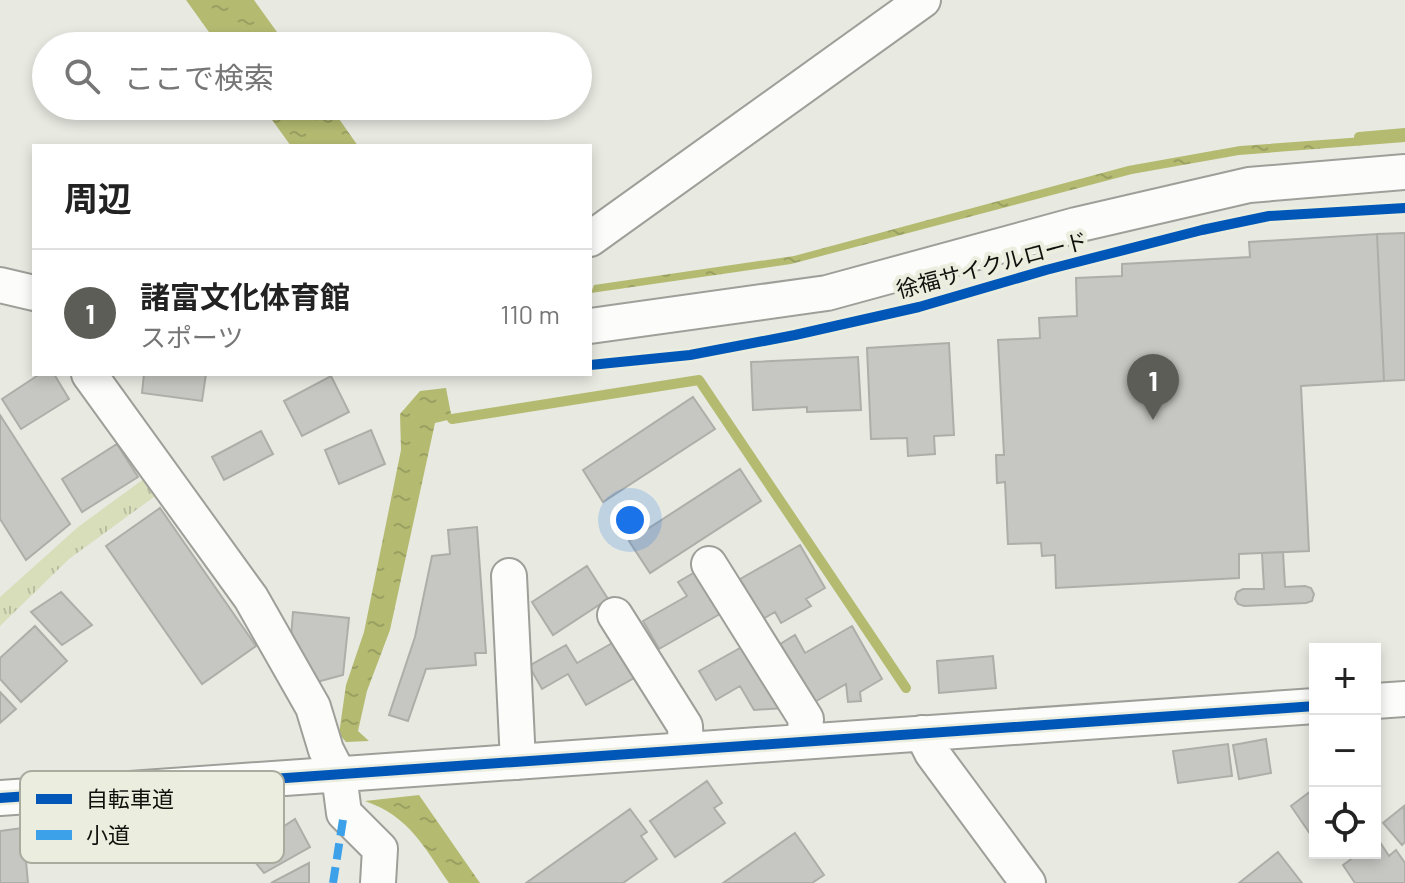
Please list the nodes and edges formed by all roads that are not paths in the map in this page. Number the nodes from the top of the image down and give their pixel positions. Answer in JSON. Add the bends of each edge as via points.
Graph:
{"nodes":[{"id":1,"x":923,"y":0,"type":"edge"},
{"id":2,"x":1405,"y":172,"type":"edge"},
{"id":3,"x":592,"y":238,"type":"edge"},
{"id":4,"x":0,"y":285,"type":"edge"},
{"id":5,"x":32,"y":293,"type":"edge"},
{"id":6,"x":592,"y":326,"type":"edge"},
{"id":7,"x":90,"y":376,"type":"edge"},
{"id":8,"x":709,"y":564,"type":"dead end"},
{"id":9,"x":509,"y":576,"type":"dead end"},
{"id":10,"x":615,"y":615,"type":"dead end"},
{"id":11,"x":1405,"y":699,"type":"edge"},
{"id":12,"x":1381,"y":701,"type":"edge"},
{"id":13,"x":1309,"y":706,"type":"edge"},
{"id":14,"x":922,"y":733,"type":"junction"},
{"id":15,"x":804,"y":741,"type":"junction"},
{"id":16,"x":686,"y":750,"type":"junction"},
{"id":17,"x":518,"y":762,"type":"junction"},
{"id":18,"x":339,"y":775,"type":"junction"},
{"id":19,"x":284,"y":779,"type":"edge"},
{"id":20,"x":20,"y":797,"type":"edge"},
{"id":21,"x":0,"y":798,"type":"edge"},
{"id":22,"x":378,"y":883,"type":"edge"},
{"id":23,"x":1028,"y":883,"type":"edge"}],
"edges":[{"from":1,"to":3,"type":"street"},
{"from":2,"to":6,"type":"street","via":[[1249,185],[1076,225],[827,293]]},
{"from":4,"to":5,"type":"street"},
{"from":7,"to":18,"type":"street","via":[[251,598],[313,707]]},
{"from":8,"to":15,"type":"street","via":[[806,719]]},
{"from":9,"to":17,"type":"street"},
{"from":10,"to":16,"type":"street","via":[[685,726]]},
{"from":11,"to":12,"type":"street"},
{"from":13,"to":14,"type":"street"},
{"from":14,"to":15,"type":"street"},
{"from":14,"to":23,"type":"street"},
{"from":15,"to":16,"type":"street"},
{"from":16,"to":17,"type":"street"},
{"from":17,"to":18,"type":"street"},
{"from":18,"to":19,"type":"street"},
{"from":18,"to":22,"type":"street","via":[[344,813],[380,849]]},
{"from":20,"to":21,"type":"street"}]}
